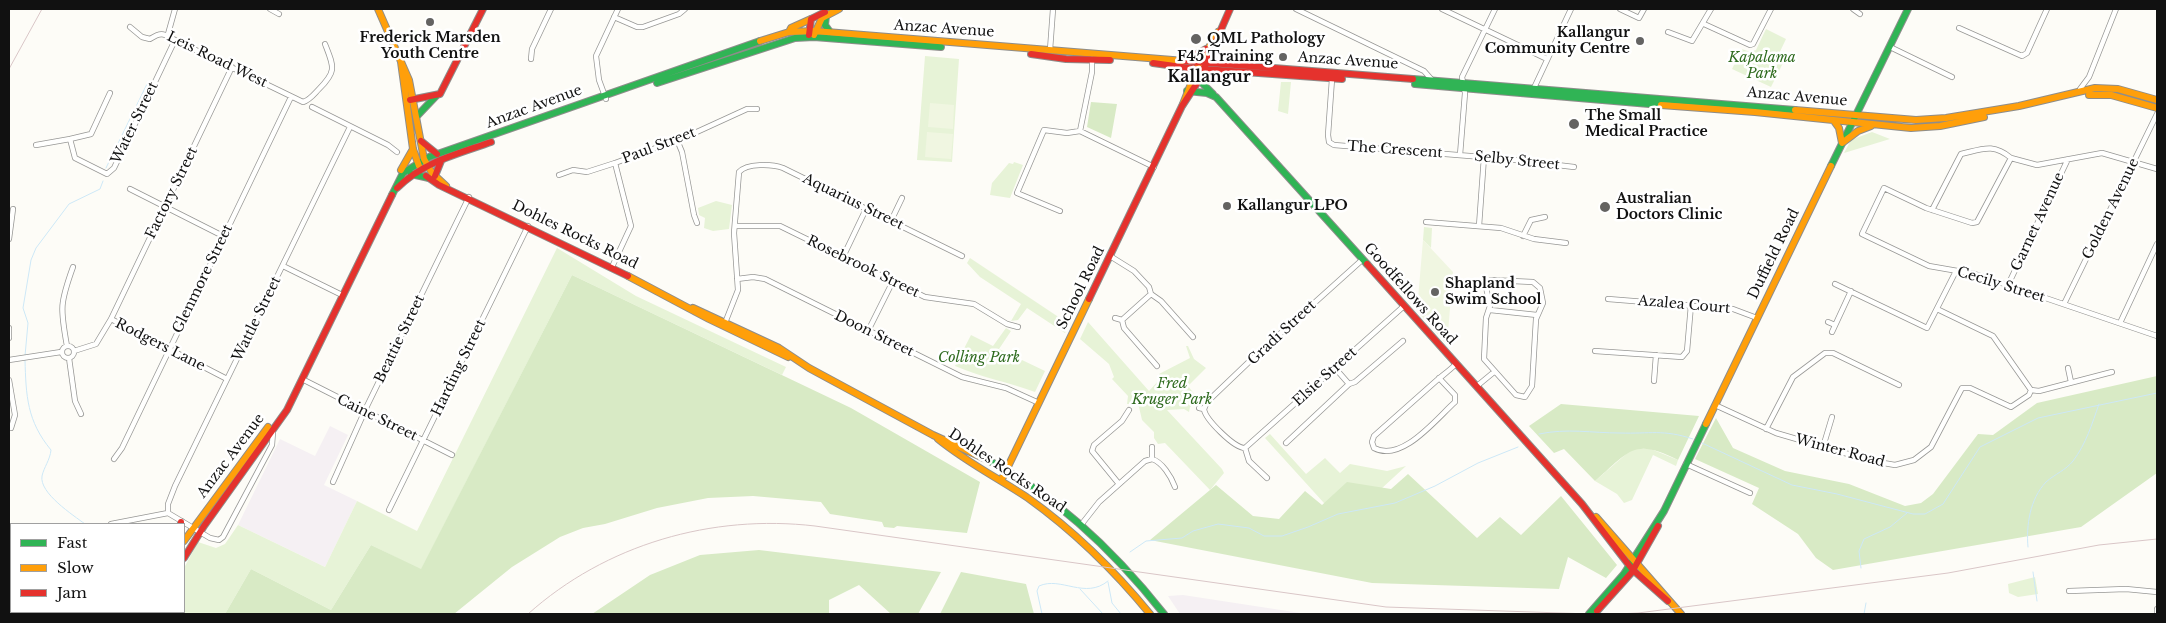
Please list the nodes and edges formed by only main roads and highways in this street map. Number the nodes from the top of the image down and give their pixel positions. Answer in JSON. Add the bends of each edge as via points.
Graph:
{"nodes":[{"id":1,"x":378,"y":9,"type":"edge"},
{"id":2,"x":483,"y":9,"type":"edge"},
{"id":3,"x":839,"y":9,"type":"edge"},
{"id":4,"x":1230,"y":9,"type":"edge"},
{"id":5,"x":1908,"y":9,"type":"edge"},
{"id":6,"x":828,"y":14,"type":"junction"},
{"id":7,"x":811,"y":19,"type":"junction"},
{"id":8,"x":789,"y":32,"type":"junction"},
{"id":9,"x":830,"y":32,"type":"junction"},
{"id":10,"x":811,"y":34,"type":"junction"},
{"id":11,"x":921,"y":43,"type":"junction"},
{"id":12,"x":1209,"y":50,"type":"junction"},
{"id":13,"x":1092,"y":56,"type":"junction"},
{"id":14,"x":1186,"y":60,"type":"junction"},
{"id":15,"x":401,"y":62,"type":"junction"},
{"id":16,"x":1204,"y":62,"type":"junction"},
{"id":17,"x":1220,"y":63,"type":"junction"},
{"id":18,"x":1200,"y":69,"type":"junction"},
{"id":19,"x":1199,"y":80,"type":"junction"},
{"id":20,"x":443,"y":89,"type":"junction"},
{"id":21,"x":1189,"y":93,"type":"junction"},
{"id":22,"x":1213,"y":94,"type":"junction"},
{"id":23,"x":436,"y":96,"type":"junction"},
{"id":24,"x":605,"y":97,"type":"junction"},
{"id":25,"x":413,"y":98,"type":"junction"},
{"id":26,"x":405,"y":99,"type":"junction"},
{"id":27,"x":2157,"y":100,"type":"edge"},
{"id":28,"x":1220,"y":102,"type":"junction"},
{"id":29,"x":2157,"y":108,"type":"edge"},
{"id":30,"x":1857,"y":114,"type":"junction"},
{"id":31,"x":417,"y":116,"type":"junction"},
{"id":32,"x":1834,"y":121,"type":"junction"},
{"id":33,"x":1853,"y":122,"type":"junction"},
{"id":34,"x":1873,"y":125,"type":"junction"},
{"id":35,"x":421,"y":141,"type":"junction"},
{"id":36,"x":1842,"y":143,"type":"junction"},
{"id":37,"x":414,"y":149,"type":"junction"},
{"id":38,"x":439,"y":158,"type":"junction"},
{"id":39,"x":426,"y":162,"type":"junction"},
{"id":40,"x":418,"y":165,"type":"junction"},
{"id":41,"x":411,"y":174,"type":"junction"},
{"id":42,"x":400,"y":175,"type":"junction"},
{"id":43,"x":432,"y":177,"type":"junction"},
{"id":44,"x":392,"y":194,"type":"junction"},
{"id":45,"x":291,"y":400,"type":"junction"},
{"id":46,"x":933,"y":435,"type":"junction"},
{"id":47,"x":1006,"y":472,"type":"junction"},
{"id":48,"x":1001,"y":481,"type":"junction"},
{"id":49,"x":185,"y":539,"type":"edge"},
{"id":50,"x":185,"y":556,"type":"edge"},
{"id":51,"x":1634,"y":565,"type":"junction"},
{"id":52,"x":1150,"y":614,"type":"edge"},
{"id":53,"x":1164,"y":614,"type":"edge"},
{"id":54,"x":1589,"y":614,"type":"edge"},
{"id":55,"x":1594,"y":614,"type":"edge"},
{"id":56,"x":1681,"y":614,"type":"edge"}],
"edges":[{"from":1,"to":15,"type":"main road"},
{"from":2,"to":20,"type":"main road"},
{"from":3,"to":6,"type":"main road"},
{"from":4,"to":12,"type":"main road","name":"School Road"},
{"from":5,"to":30,"type":"main road","name":"Duffield Road"},
{"from":6,"to":7,"type":"main road"},
{"from":6,"to":9,"type":"main road","via":[[825,25]]},
{"from":6,"to":10,"type":"main road"},
{"from":7,"to":8,"type":"main road"},
{"from":7,"to":10,"type":"main road"},
{"from":8,"to":10,"type":"main road","name":"Anzac Avenue"},
{"from":8,"to":24,"type":"main road","name":"Anzac Avenue"},
{"from":9,"to":10,"type":"main road","name":"Anzac Avenue"},
{"from":9,"to":11,"type":"main road","name":"Anzac Avenue"},
{"from":10,"to":11,"type":"main road","name":"Anzac Avenue"},
{"from":10,"to":24,"type":"main road","name":"Anzac Avenue"},
{"from":11,"to":13,"type":"main road","name":"Anzac Avenue"},
{"from":12,"to":14,"type":"main road"},
{"from":12,"to":16,"type":"main road","name":"School Road"},
{"from":12,"to":17,"type":"main road"},
{"from":13,"to":14,"type":"main road","name":"Anzac Avenue"},
{"from":13,"to":18,"type":"main road","name":"Anzac Avenue"},
{"from":14,"to":16,"type":"main road","name":"Anzac Avenue"},
{"from":15,"to":25,"type":"main road"},
{"from":15,"to":26,"type":"main road"},
{"from":16,"to":17,"type":"main road","name":"Anzac Avenue"},
{"from":16,"to":18,"type":"main road","name":"School Road"},
{"from":17,"to":30,"type":"main road","name":"Anzac Avenue"},
{"from":18,"to":19,"type":"main road","name":"School Road"},
{"from":18,"to":21,"type":"main road","name":"School Road"},
{"from":18,"to":32,"type":"main road","name":"Anzac Avenue"},
{"from":19,"to":21,"type":"main road","name":"School Road"},
{"from":19,"to":22,"type":"main road","name":"Goodfellows Road"},
{"from":20,"to":23,"type":"main road"},
{"from":20,"to":25,"type":"main road"},
{"from":21,"to":22,"type":"main road"},
{"from":21,"to":28,"type":"main road"},
{"from":21,"to":47,"type":"main road","name":"School Road"},
{"from":22,"to":28,"type":"main road","name":"Goodfellows Road"},
{"from":23,"to":25,"type":"main road"},
{"from":23,"to":31,"type":"main road"},
{"from":24,"to":38,"type":"main road","name":"Anzac Avenue"},
{"from":25,"to":26,"type":"main road"},
{"from":25,"to":31,"type":"main road"},
{"from":26,"to":37,"type":"main road"},
{"from":27,"to":30,"type":"main road","name":"Anzac Avenue","via":[[2118,89],[2095,88],[2019,106],[1934,119]]},
{"from":28,"to":51,"type":"main road","name":"Goodfellows Road"},
{"from":29,"to":34,"type":"main road","name":"Anzac Avenue","via":[[2111,95],[2091,94],[1940,126]]},
{"from":30,"to":33,"type":"main road","name":"Duffield Road"},
{"from":31,"to":35,"type":"main road"},
{"from":32,"to":33,"type":"main road","name":"Anzac Avenue"},
{"from":32,"to":36,"type":"main road"},
{"from":33,"to":34,"type":"main road","name":"Anzac Avenue"},
{"from":33,"to":36,"type":"main road","name":"Duffield Road"},
{"from":34,"to":36,"type":"main road"},
{"from":35,"to":38,"type":"main road"},
{"from":35,"to":39,"type":"main road"},
{"from":36,"to":51,"type":"main road","name":"Duffield Road","via":[[1664,511]]},
{"from":37,"to":40,"type":"main road"},
{"from":37,"to":42,"type":"main road"},
{"from":38,"to":39,"type":"main road","name":"Anzac Avenue"},
{"from":38,"to":43,"type":"main road"},
{"from":39,"to":40,"type":"main road","name":"Anzac Avenue"},
{"from":39,"to":43,"type":"main road","name":"Dohles Rocks Road"},
{"from":40,"to":41,"type":"main road","name":"Anzac Avenue"},
{"from":40,"to":42,"type":"main road","name":"Anzac Avenue"},
{"from":40,"to":43,"type":"main road","name":"Dohles Rocks Road"},
{"from":41,"to":43,"type":"main road"},
{"from":41,"to":44,"type":"main road","name":"Anzac Avenue"},
{"from":42,"to":44,"type":"main road","name":"Anzac Avenue"},
{"from":43,"to":46,"type":"main road","name":"Dohles Rocks Road","via":[[796,360]]},
{"from":44,"to":45,"type":"main road","name":"Anzac Avenue"},
{"from":45,"to":49,"type":"main road","name":"Anzac Avenue"},
{"from":45,"to":50,"type":"main road","name":"Anzac Avenue","via":[[273,432],[199,532]]},
{"from":46,"to":47,"type":"main road","name":"Dohles Rocks Road"},
{"from":46,"to":48,"type":"main road","name":"Dohles Rocks Road"},
{"from":47,"to":48,"type":"main road","name":"School Road"},
{"from":47,"to":53,"type":"main road","name":"Dohles Rocks Road","via":[[1081,525],[1125,567]]},
{"from":48,"to":52,"type":"main road","name":"Dohles Rocks Road","via":[[1082,540]]},
{"from":51,"to":54,"type":"main road"},
{"from":51,"to":55,"type":"main road","via":[[1614,596]]},
{"from":51,"to":56,"type":"main road","name":"Goodfellows Road"}]}
